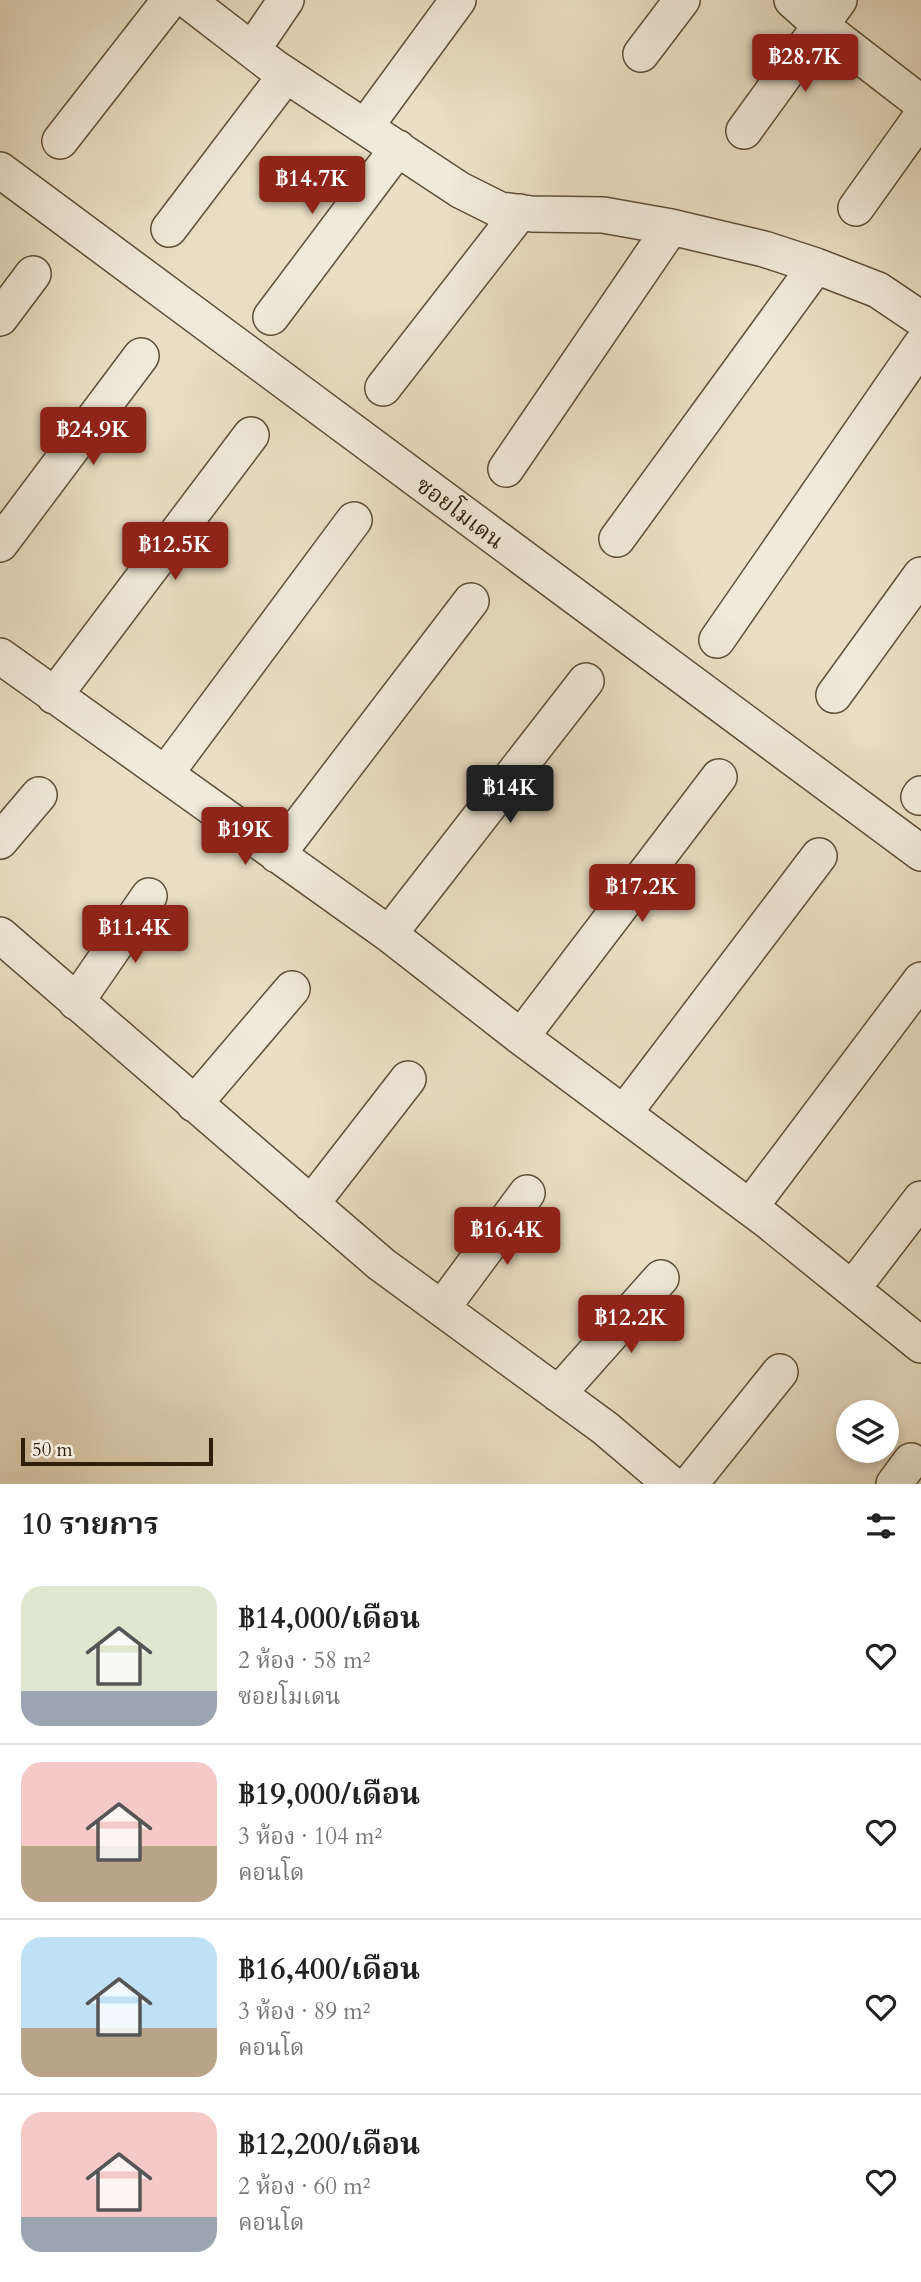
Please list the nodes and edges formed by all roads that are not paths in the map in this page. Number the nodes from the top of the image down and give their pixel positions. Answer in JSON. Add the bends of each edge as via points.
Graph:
{"nodes":[{"id":1,"x":170,"y":0,"type":"edge"},
{"id":2,"x":187,"y":0,"type":"edge"},
{"id":3,"x":286,"y":0,"type":"edge"},
{"id":4,"x":458,"y":0,"type":"edge"},
{"id":5,"x":682,"y":0,"type":"edge"},
{"id":6,"x":792,"y":0,"type":"edge"},
{"id":7,"x":829,"y":13,"type":"edge"},
{"id":8,"x":252,"y":50,"type":"junction"},
{"id":9,"x":641,"y":54,"type":"dead end"},
{"id":10,"x":286,"y":75,"type":"junction"},
{"id":11,"x":921,"y":103,"type":"edge"},
{"id":12,"x":921,"y":117,"type":"edge"},
{"id":13,"x":365,"y":127,"type":"junction"},
{"id":14,"x":744,"y":131,"type":"dead end"},
{"id":15,"x":60,"y":141,"type":"dead end"},
{"id":16,"x":398,"y":148,"type":"junction"},
{"id":17,"x":0,"y":170,"type":"edge"},
{"id":18,"x":856,"y":208,"type":"dead end"},
{"id":19,"x":520,"y":212,"type":"junction"},
{"id":20,"x":671,"y":227,"type":"junction"},
{"id":21,"x":169,"y":229,"type":"dead end"},
{"id":22,"x":816,"y":265,"type":"junction"},
{"id":23,"x":33,"y":274,"type":"dead end"},
{"id":24,"x":271,"y":317,"type":"dead end"},
{"id":25,"x":0,"y":318,"type":"edge"},
{"id":26,"x":921,"y":319,"type":"edge"},
{"id":27,"x":921,"y":345,"type":"edge"},
{"id":28,"x":141,"y":356,"type":"dead end"},
{"id":29,"x":383,"y":388,"type":"dead end"},
{"id":30,"x":251,"y":435,"type":"dead end"},
{"id":31,"x":506,"y":469,"type":"dead end"},
{"id":32,"x":354,"y":520,"type":"dead end"},
{"id":33,"x":617,"y":538,"type":"dead end"},
{"id":34,"x":0,"y":544,"type":"edge"},
{"id":35,"x":921,"y":575,"type":"edge"},
{"id":36,"x":471,"y":601,"type":"dead end"},
{"id":37,"x":717,"y":640,"type":"dead end"},
{"id":38,"x":0,"y":656,"type":"edge"},
{"id":39,"x":586,"y":681,"type":"dead end"},
{"id":40,"x":834,"y":695,"type":"dead end"},
{"id":41,"x":54,"y":696,"type":"junction"},
{"id":42,"x":166,"y":773,"type":"junction"},
{"id":43,"x":719,"y":777,"type":"dead end"},
{"id":44,"x":39,"y":795,"type":"dead end"},
{"id":45,"x":0,"y":841,"type":"edge"},
{"id":46,"x":921,"y":853,"type":"edge"},
{"id":47,"x":277,"y":855,"type":"junction"},
{"id":48,"x":819,"y":856,"type":"dead end"},
{"id":49,"x":149,"y":896,"type":"dead end"},
{"id":50,"x":389,"y":934,"type":"junction"},
{"id":51,"x":0,"y":935,"type":"edge"},
{"id":52,"x":921,"y":980,"type":"edge"},
{"id":53,"x":292,"y":989,"type":"dead end"},
{"id":54,"x":76,"y":1002,"type":"junction"},
{"id":55,"x":521,"y":1037,"type":"junction"},
{"id":56,"x":408,"y":1079,"type":"dead end"},
{"id":57,"x":194,"y":1104,"type":"junction"},
{"id":58,"x":624,"y":1113,"type":"junction"},
{"id":59,"x":527,"y":1193,"type":"dead end"},
{"id":60,"x":921,"y":1199,"type":"edge"},
{"id":61,"x":310,"y":1203,"type":"junction"},
{"id":62,"x":750,"y":1207,"type":"junction"},
{"id":63,"x":661,"y":1278,"type":"dead end"},
{"id":64,"x":852,"y":1289,"type":"junction"},
{"id":65,"x":442,"y":1308,"type":"junction"},
{"id":66,"x":921,"y":1345,"type":"edge"},
{"id":67,"x":780,"y":1372,"type":"dead end"},
{"id":68,"x":558,"y":1394,"type":"junction"},
{"id":69,"x":671,"y":1484,"type":"edge"},
{"id":70,"x":690,"y":1484,"type":"edge"}],
"edges":[{"from":1,"to":15,"type":"street"},
{"from":2,"to":8,"type":"street"},
{"from":3,"to":8,"type":"street"},
{"from":4,"to":13,"type":"street"},
{"from":5,"to":9,"type":"street"},
{"from":6,"to":7,"type":"street"},
{"from":7,"to":11,"type":"street"},
{"from":7,"to":14,"type":"street"},
{"from":8,"to":10,"type":"street"},
{"from":10,"to":13,"type":"street"},
{"from":10,"to":21,"type":"street"},
{"from":12,"to":18,"type":"street"},
{"from":13,"to":16,"type":"street"},
{"from":16,"to":19,"type":"street","via":[[460,190],[500,210]]},
{"from":16,"to":24,"type":"street"},
{"from":17,"to":46,"type":"street","name":"ซอยโมเดน"},
{"from":19,"to":20,"type":"street","via":[[603,215]]},
{"from":19,"to":29,"type":"street"},
{"from":20,"to":22,"type":"street"},
{"from":20,"to":31,"type":"street"},
{"from":22,"to":26,"type":"street","via":[[878,290]]},
{"from":22,"to":33,"type":"street"},
{"from":23,"to":25,"type":"street"},
{"from":27,"to":37,"type":"street"},
{"from":28,"to":34,"type":"street"},
{"from":30,"to":41,"type":"street"},
{"from":32,"to":42,"type":"street"},
{"from":35,"to":40,"type":"street"},
{"from":36,"to":47,"type":"street"},
{"from":38,"to":41,"type":"street"},
{"from":39,"to":50,"type":"street"},
{"from":41,"to":42,"type":"street"},
{"from":42,"to":47,"type":"street"},
{"from":43,"to":55,"type":"street"},
{"from":44,"to":45,"type":"street"},
{"from":47,"to":50,"type":"street"},
{"from":48,"to":58,"type":"street"},
{"from":49,"to":54,"type":"street"},
{"from":50,"to":55,"type":"street"},
{"from":51,"to":54,"type":"street"},
{"from":52,"to":62,"type":"street"},
{"from":53,"to":57,"type":"street"},
{"from":54,"to":57,"type":"street"},
{"from":55,"to":58,"type":"street"},
{"from":56,"to":61,"type":"street"},
{"from":57,"to":61,"type":"street"},
{"from":58,"to":62,"type":"street"},
{"from":59,"to":65,"type":"street"},
{"from":60,"to":64,"type":"street"},
{"from":61,"to":65,"type":"street","via":[[381,1264]]},
{"from":62,"to":64,"type":"street"},
{"from":63,"to":68,"type":"street"},
{"from":64,"to":66,"type":"street"},
{"from":65,"to":68,"type":"street"},
{"from":67,"to":70,"type":"street"},
{"from":68,"to":69,"type":"street"}]}
